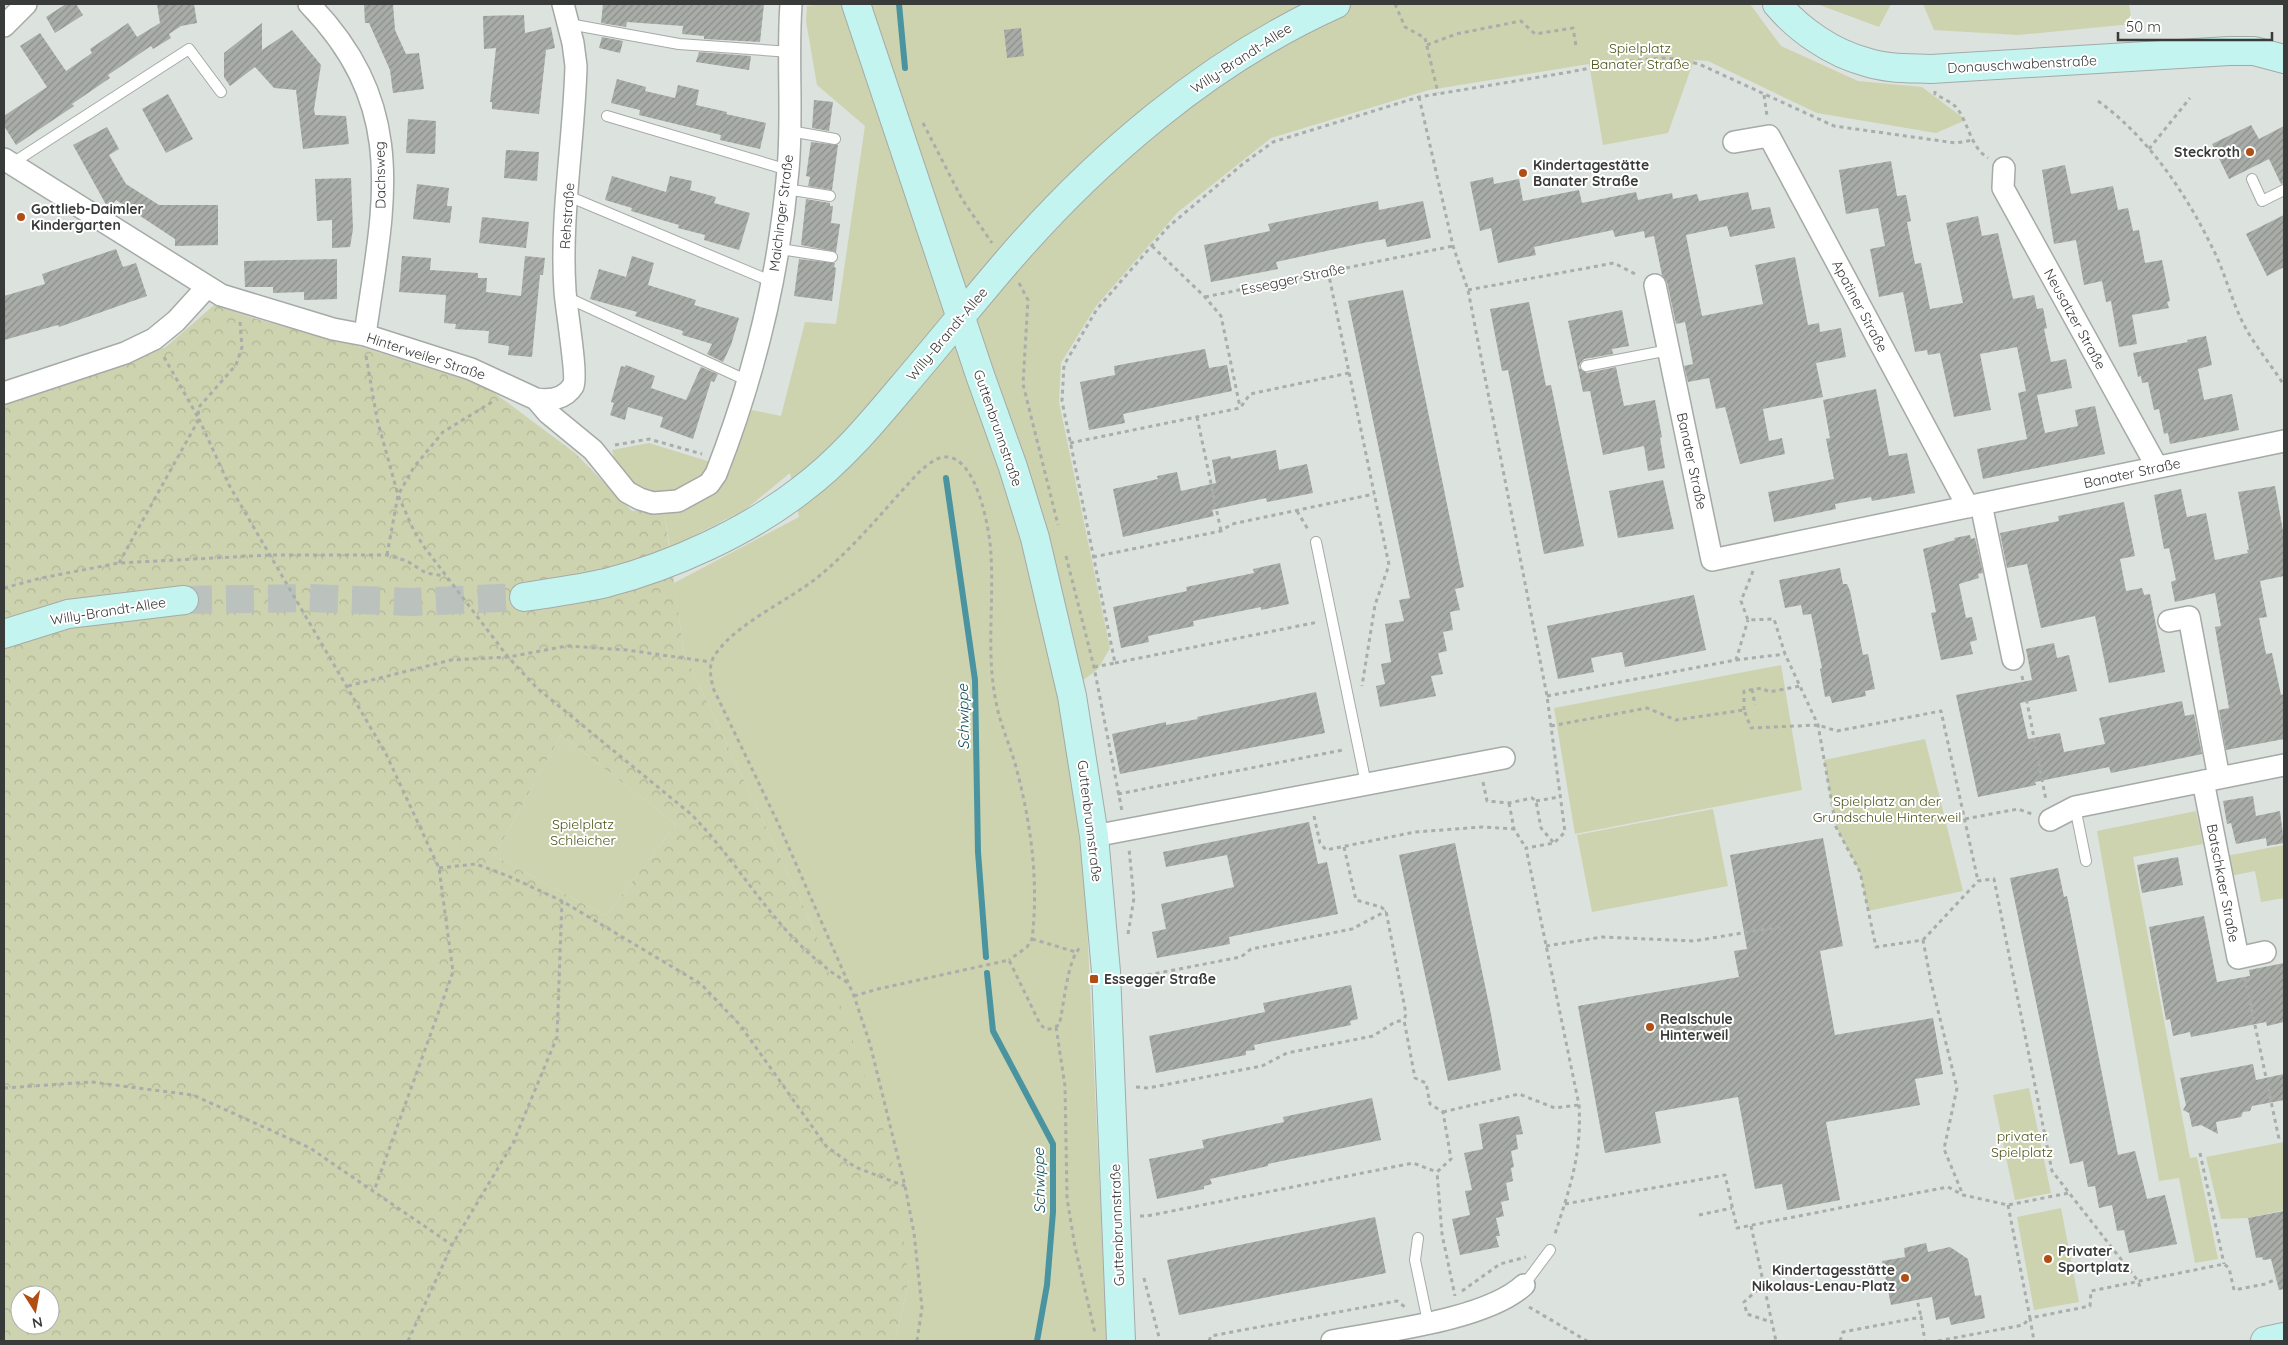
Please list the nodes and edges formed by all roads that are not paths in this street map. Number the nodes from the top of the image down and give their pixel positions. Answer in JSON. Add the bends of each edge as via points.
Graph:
{"nodes":[{"id":1,"x":26,"y":4,"type":"edge"},
{"id":2,"x":310,"y":4,"type":"edge"},
{"id":3,"x":791,"y":4,"type":"edge"},
{"id":4,"x":856,"y":4,"type":"edge"},
{"id":5,"x":1336,"y":4,"type":"edge"},
{"id":6,"x":1777,"y":4,"type":"edge"},
{"id":7,"x":566,"y":14,"type":"edge"},
{"id":8,"x":4,"y":26,"type":"edge"},
{"id":9,"x":791,"y":52,"type":"junction"},
{"id":10,"x":2284,"y":59,"type":"edge"},
{"id":11,"x":221,"y":92,"type":"dead end"},
{"id":12,"x":607,"y":116,"type":"dead end"},
{"id":13,"x":790,"y":131,"type":"junction"},
{"id":14,"x":835,"y":139,"type":"dead end"},
{"id":15,"x":1734,"y":142,"type":"dead end"},
{"id":16,"x":7,"y":161,"type":"edge"},
{"id":17,"x":2004,"y":168,"type":"road end"},
{"id":18,"x":2252,"y":179,"type":"dead end"},
{"id":19,"x":787,"y":180,"type":"junction"},
{"id":20,"x":2284,"y":190,"type":"edge"},
{"id":21,"x":568,"y":196,"type":"junction"},
{"id":22,"x":830,"y":196,"type":"dead end"},
{"id":23,"x":780,"y":249,"type":"junction"},
{"id":24,"x":832,"y":257,"type":"dead end"},
{"id":25,"x":773,"y":282,"type":"junction"},
{"id":26,"x":1655,"y":285,"type":"road end"},
{"id":27,"x":207,"y":287,"type":"junction"},
{"id":28,"x":566,"y":297,"type":"junction"},
{"id":29,"x":961,"y":317,"type":"junction"},
{"id":30,"x":365,"y":335,"type":"junction"},
{"id":31,"x":1669,"y":350,"type":"junction"},
{"id":32,"x":1586,"y":366,"type":"dead end"},
{"id":33,"x":748,"y":381,"type":"junction"},
{"id":34,"x":4,"y":393,"type":"edge"},
{"id":35,"x":536,"y":399,"type":"junction"},
{"id":36,"x":2284,"y":441,"type":"edge"},
{"id":37,"x":719,"y":467,"type":"joint"},
{"id":38,"x":2157,"y":467,"type":"junction"},
{"id":39,"x":1974,"y":505,"type":"junction"},
{"id":40,"x":1316,"y":542,"type":"road end"},
{"id":41,"x":524,"y":597,"type":"tunnel mouth"},
{"id":42,"x":184,"y":600,"type":"tunnel mouth"},
{"id":43,"x":2169,"y":621,"type":"dead end"},
{"id":44,"x":4,"y":634,"type":"edge"},
{"id":45,"x":2012,"y":659,"type":"road end"},
{"id":46,"x":1504,"y":758,"type":"dead end"},
{"id":47,"x":2284,"y":765,"type":"edge"},
{"id":48,"x":2211,"y":779,"type":"junction"},
{"id":49,"x":1366,"y":784,"type":"junction"},
{"id":50,"x":2075,"y":807,"type":"junction"},
{"id":51,"x":2050,"y":820,"type":"road end"},
{"id":52,"x":1094,"y":836,"type":"junction"},
{"id":53,"x":2086,"y":861,"type":"dead end"},
{"id":54,"x":2265,"y":952,"type":"dead end"},
{"id":55,"x":1418,"y":1238,"type":"dead end"},
{"id":56,"x":1550,"y":1250,"type":"road end"},
{"id":57,"x":1518,"y":1291,"type":"joint"},
{"id":58,"x":1427,"y":1315,"type":"junction"},
{"id":59,"x":2284,"y":1337,"type":"edge"},
{"id":60,"x":1109,"y":1340,"type":"edge"},
{"id":61,"x":1332,"y":1341,"type":"edge"},
{"id":62,"x":2265,"y":1341,"type":"edge"}],
"edges":[{"from":1,"to":8,"type":"street"},
{"from":2,"to":30,"type":"street","name":"Dachsweg","via":[[356,64],[373,106],[380,137],[384,172],[381,216]]},
{"from":3,"to":9,"type":"street","name":"Maichinger Straße"},
{"from":4,"to":29,"type":"street"},
{"from":5,"to":29,"type":"street","name":"Willy-Brandt-Allee","via":[[1263,41],[1154,117],[1053,211]]},
{"from":6,"to":10,"type":"street","name":"Donauschwabenstraße","via":[[1813,36],[1841,53],[1896,68],[1931,69],[2254,50]]},
{"from":7,"to":9,"type":"lane","via":[[679,44]]},
{"from":7,"to":21,"type":"street","name":"Rehstraße","via":[[576,66]]},
{"from":9,"to":13,"type":"street","name":"Maichinger Straße"},
{"from":11,"to":16,"type":"lane","via":[[189,49]]},
{"from":12,"to":19,"type":"lane"},
{"from":13,"to":14,"type":"lane"},
{"from":13,"to":19,"type":"street","name":"Maichinger Straße"},
{"from":15,"to":39,"type":"street","name":"Apatiner Straße","via":[[1769,136]]},
{"from":16,"to":27,"type":"street","name":"Hinterweiler Straße"},
{"from":17,"to":38,"type":"street","name":"Neusatzer Straße","via":[[2003,188]]},
{"from":18,"to":20,"type":"lane","via":[[2262,201]]},
{"from":19,"to":22,"type":"lane"},
{"from":19,"to":23,"type":"street","name":"Maichinger Straße"},
{"from":21,"to":25,"type":"lane"},
{"from":21,"to":28,"type":"street","name":"Rehstraße","via":[[564,255]]},
{"from":23,"to":24,"type":"lane"},
{"from":23,"to":25,"type":"street","name":"Maichinger Straße"},
{"from":25,"to":33,"type":"street","name":"Maichinger Straße"},
{"from":26,"to":31,"type":"street","name":"Banater Straße"},
{"from":27,"to":30,"type":"street","name":"Hinterweiler Straße","via":[[238,301]]},
{"from":27,"to":34,"type":"street","via":[[176,321],[154,339],[125,353]]},
{"from":28,"to":33,"type":"lane"},
{"from":28,"to":35,"type":"street","name":"Rehstraße","via":[[576,377],[573,385],[556,399]]},
{"from":29,"to":41,"type":"street","name":"Willy-Brandt-Allee","via":[[874,420],[834,463],[800,492],[759,518],[656,568],[606,583]]},
{"from":29,"to":52,"type":"street","name":"Guttenbrunnstraße","via":[[1035,538],[1072,696]]},
{"from":30,"to":35,"type":"street","name":"Hinterweiler Straße","via":[[471,369]]},
{"from":31,"to":32,"type":"lane"},
{"from":31,"to":39,"type":"street","name":"Banater Straße","via":[[1712,560]]},
{"from":33,"to":37,"type":"street","name":"Maichinger Straße"},
{"from":35,"to":37,"type":"street","name":"Hinterweiler Straße","via":[[593,450],[627,492],[653,503],[678,501],[700,490],[709,484]]},
{"from":36,"to":38,"type":"street","name":"Banater Straße"},
{"from":38,"to":39,"type":"street","name":"Banater Straße"},
{"from":39,"to":45,"type":"street"},
{"from":40,"to":49,"type":"lane"},
{"from":42,"to":44,"type":"street","name":"Willy-Brandt-Allee","via":[[68,614]]},
{"from":43,"to":48,"type":"street","name":"Batschkaer Straße","via":[[2189,617]]},
{"from":46,"to":49,"type":"street"},
{"from":47,"to":48,"type":"street"},
{"from":48,"to":50,"type":"street"},
{"from":48,"to":54,"type":"street","name":"Batschkaer Straße","via":[[2238,958]]},
{"from":49,"to":52,"type":"street"},
{"from":50,"to":51,"type":"street"},
{"from":50,"to":53,"type":"lane"},
{"from":52,"to":60,"type":"street","name":"Guttenbrunnstraße","via":[[1104,942]]},
{"from":55,"to":58,"type":"lane","via":[[1416,1260]]},
{"from":56,"to":57,"type":"lane"},
{"from":57,"to":58,"type":"street"},
{"from":58,"to":61,"type":"street"},
{"from":59,"to":62,"type":"street"}]}
